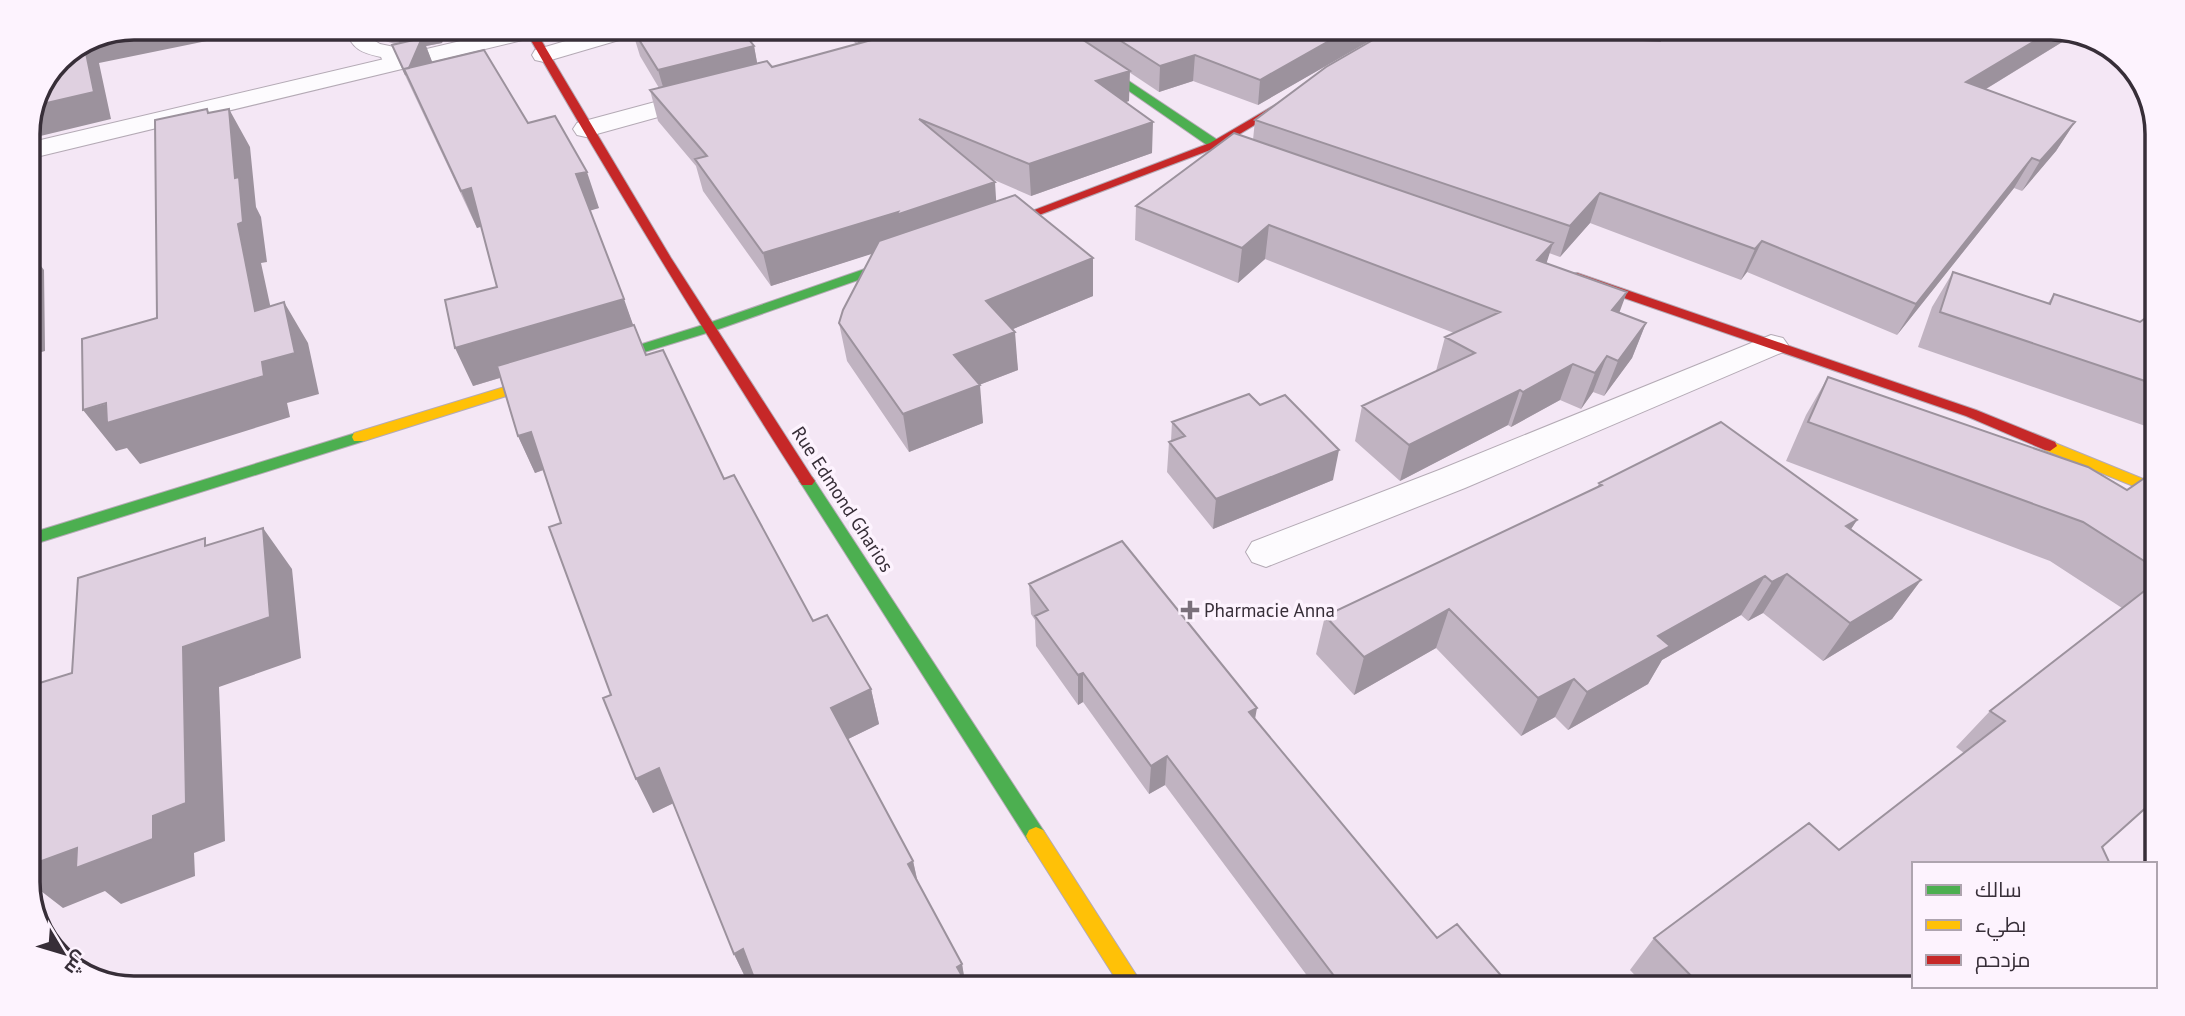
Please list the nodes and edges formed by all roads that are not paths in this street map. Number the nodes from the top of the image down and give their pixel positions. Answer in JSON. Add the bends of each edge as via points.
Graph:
{"nodes":[{"id":1,"x":360,"y":40,"type":"edge"},
{"id":2,"x":489,"y":40,"type":"edge"},
{"id":3,"x":536,"y":40,"type":"edge"},
{"id":4,"x":594,"y":40,"type":"edge"},
{"id":5,"x":1061,"y":40,"type":"edge"},
{"id":6,"x":544,"y":55,"type":"junction"},
{"id":7,"x":394,"y":63,"type":"junction"},
{"id":8,"x":1310,"y":89,"type":"edge"},
{"id":9,"x":727,"y":91,"type":"edge"},
{"id":10,"x":586,"y":129,"type":"junction"},
{"id":11,"x":1214,"y":145,"type":"junction"},
{"id":12,"x":40,"y":148,"type":"edge"},
{"id":13,"x":1247,"y":160,"type":"edge"},
{"id":14,"x":974,"y":234,"type":"edge"},
{"id":15,"x":924,"y":252,"type":"edge"},
{"id":16,"x":1560,"y":271,"type":"edge"},
{"id":17,"x":708,"y":328,"type":"junction"},
{"id":18,"x":1771,"y":345,"type":"junction"},
{"id":19,"x":2145,"y":486,"type":"edge"},
{"id":20,"x":40,"y":536,"type":"edge"},
{"id":21,"x":1266,"y":552,"type":"dead end"},
{"id":22,"x":1126,"y":976,"type":"edge"}],
"edges":[{"from":1,"to":7,"type":"lane","via":[[373,50],[391,53]]},
{"from":2,"to":7,"type":"street"},
{"from":3,"to":6,"type":"street","name":"Rue Edmond Gharios"},
{"from":4,"to":6,"type":"street"},
{"from":5,"to":11,"type":"street"},
{"from":6,"to":10,"type":"street","name":"Rue Edmond Gharios"},
{"from":7,"to":12,"type":"street"},
{"from":8,"to":11,"type":"street"},
{"from":9,"to":10,"type":"street"},
{"from":10,"to":17,"type":"street","name":"Rue Edmond Gharios"},
{"from":11,"to":13,"type":"street"},
{"from":11,"to":14,"type":"street"},
{"from":15,"to":17,"type":"street"},
{"from":16,"to":18,"type":"street"},
{"from":17,"to":20,"type":"street"},
{"from":17,"to":22,"type":"street","name":"Rue Edmond Gharios"},
{"from":18,"to":19,"type":"street","via":[[1971,413]]},
{"from":18,"to":21,"type":"street"}]}
